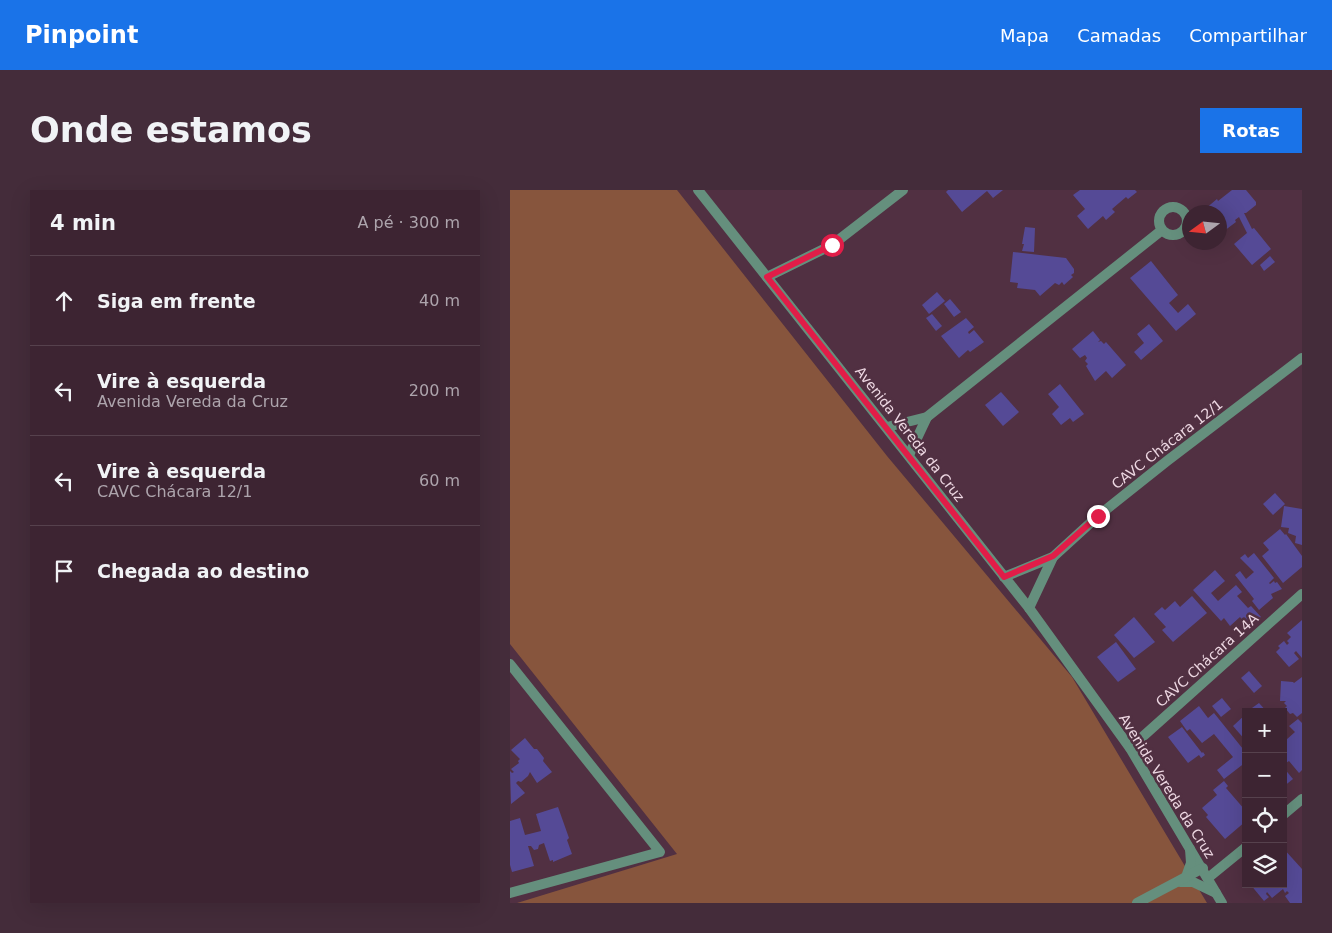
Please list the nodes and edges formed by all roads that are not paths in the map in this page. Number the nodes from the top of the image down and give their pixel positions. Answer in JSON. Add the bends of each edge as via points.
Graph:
{"nodes":[{"id":1,"x":698,"y":190,"type":"edge"},
{"id":2,"x":903,"y":190,"type":"edge"},
{"id":3,"x":1162,"y":230,"type":"junction"},
{"id":4,"x":767,"y":277,"type":"junction"},
{"id":5,"x":1302,"y":358,"type":"edge"},
{"id":6,"x":927,"y":417,"type":"junction"},
{"id":7,"x":887,"y":427,"type":"junction"},
{"id":8,"x":909,"y":455,"type":"junction"},
{"id":9,"x":1053,"y":556,"type":"junction"},
{"id":10,"x":1004,"y":577,"type":"junction"},
{"id":11,"x":1302,"y":594,"type":"edge"},
{"id":12,"x":1029,"y":608,"type":"junction"},
{"id":13,"x":510,"y":664,"type":"edge"},
{"id":14,"x":1130,"y":748,"type":"junction"},
{"id":15,"x":1302,"y":799,"type":"edge"},
{"id":16,"x":1287,"y":812,"type":"edge"},
{"id":17,"x":1190,"y":848,"type":"junction"},
{"id":18,"x":1242,"y":850,"type":"edge"},
{"id":19,"x":1203,"y":868,"type":"junction"},
{"id":20,"x":1208,"y":878,"type":"junction"},
{"id":21,"x":1181,"y":880,"type":"junction"},
{"id":22,"x":1217,"y":893,"type":"junction"},
{"id":23,"x":510,"y":894,"type":"edge"},
{"id":24,"x":1137,"y":903,"type":"edge"},
{"id":25,"x":1222,"y":903,"type":"edge"}],
"edges":[{"from":1,"to":4,"type":"street","name":"Avenida Vereda da Cruz"},
{"from":2,"to":4,"type":"street","via":[[832,245]]},
{"from":3,"to":3,"type":"street","via":[[1158,220],[1166,208],[1187,210],[1184,231],[1170,235]]},
{"from":3,"to":6,"type":"street"},
{"from":4,"to":7,"type":"street","name":"Avenida Vereda da Cruz"},
{"from":5,"to":9,"type":"street","name":"CAVC Chácara 12/1","via":[[1167,460]]},
{"from":6,"to":7,"type":"street"},
{"from":6,"to":8,"type":"street"},
{"from":7,"to":8,"type":"street","name":"Avenida Vereda da Cruz"},
{"from":8,"to":10,"type":"street","name":"Avenida Vereda da Cruz"},
{"from":9,"to":10,"type":"street","name":"CAVC Chácara 12/1"},
{"from":9,"to":12,"type":"street","name":"CAVC Chácara 12/1"},
{"from":10,"to":12,"type":"street","name":"Avenida Vereda da Cruz"},
{"from":11,"to":14,"type":"street","name":"CAVC Chácara 14A"},
{"from":12,"to":14,"type":"street","name":"Avenida Vereda da Cruz"},
{"from":13,"to":23,"type":"street","via":[[660,852]]},
{"from":14,"to":17,"type":"street","name":"Avenida Vereda da Cruz"},
{"from":15,"to":16,"type":"street"},
{"from":17,"to":19,"type":"street","name":"Avenida Vereda da Cruz"},
{"from":17,"to":21,"type":"street","via":[[1191,863]]},
{"from":18,"to":20,"type":"street"},
{"from":19,"to":20,"type":"street","name":"Avenida Vereda da Cruz"},
{"from":19,"to":21,"type":"street"},
{"from":20,"to":22,"type":"street","name":"Avenida Vereda da Cruz"},
{"from":21,"to":22,"type":"street"},
{"from":21,"to":24,"type":"street"},
{"from":22,"to":25,"type":"street","name":"Avenida Vereda da Cruz"}]}
